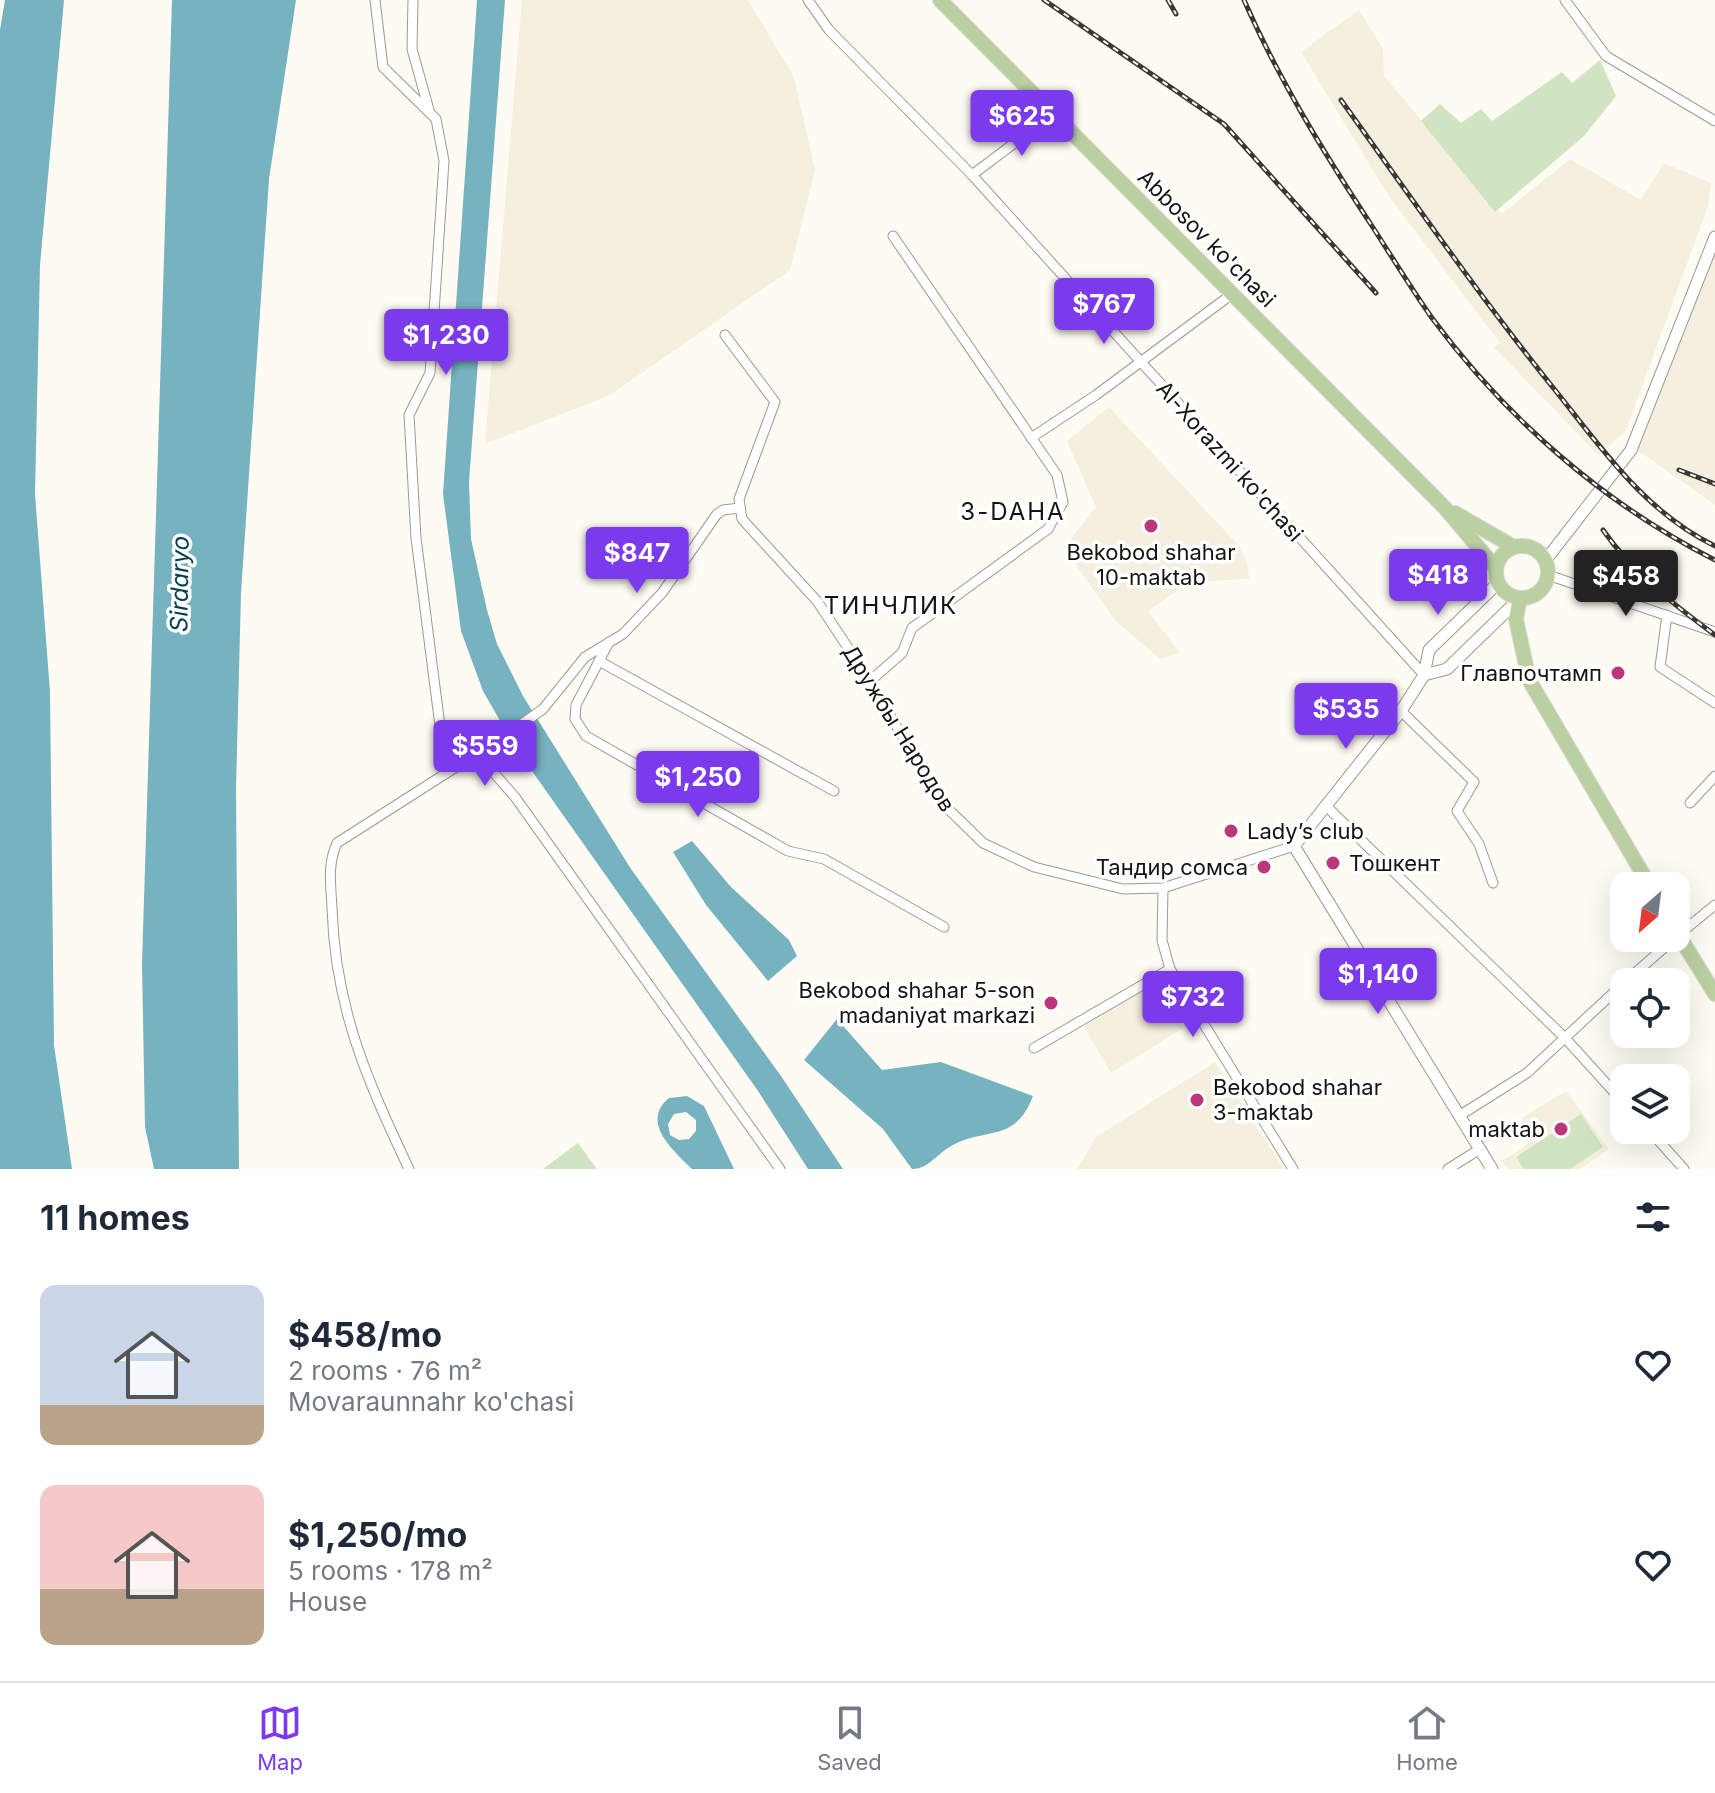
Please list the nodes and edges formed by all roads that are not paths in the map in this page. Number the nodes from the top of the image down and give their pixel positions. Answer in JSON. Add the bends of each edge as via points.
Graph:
{"nodes":[{"id":1,"x":375,"y":0,"type":"edge"},
{"id":2,"x":413,"y":0,"type":"edge"},
{"id":3,"x":808,"y":0,"type":"edge"},
{"id":4,"x":940,"y":0,"type":"edge"},
{"id":5,"x":1565,"y":0,"type":"edge"},
{"id":6,"x":429,"y":112,"type":"junction"},
{"id":7,"x":1053,"y":114,"type":"junction"},
{"id":8,"x":1715,"y":121,"type":"edge"},
{"id":9,"x":972,"y":175,"type":"junction"},
{"id":10,"x":893,"y":236,"type":"dead end"},
{"id":11,"x":1715,"y":237,"type":"edge"},
{"id":12,"x":1232,"y":294,"type":"junction"},
{"id":13,"x":725,"y":335,"type":"dead end"},
{"id":14,"x":1140,"y":362,"type":"junction"},
{"id":15,"x":1031,"y":438,"type":"junction"},
{"id":16,"x":1444,"y":507,"type":"junction"},
{"id":17,"x":740,"y":508,"type":"junction"},
{"id":18,"x":1514,"y":547,"type":"junction"},
{"id":19,"x":1546,"y":568,"type":"junction"},
{"id":20,"x":1497,"y":576,"type":"junction"},
{"id":21,"x":1520,"y":598,"type":"junction"},
{"id":22,"x":1667,"y":615,"type":"junction"},
{"id":23,"x":1715,"y":632,"type":"edge"},
{"id":24,"x":609,"y":642,"type":"junction"},
{"id":25,"x":599,"y":661,"type":"junction"},
{"id":26,"x":1424,"y":675,"type":"junction"},
{"id":27,"x":870,"y":681,"type":"junction"},
{"id":28,"x":1715,"y":703,"type":"edge"},
{"id":29,"x":1401,"y":711,"type":"junction"},
{"id":30,"x":443,"y":739,"type":"junction"},
{"id":31,"x":446,"y":773,"type":"junction"},
{"id":32,"x":1715,"y":776,"type":"edge"},
{"id":33,"x":834,"y":791,"type":"dead end"},
{"id":34,"x":1690,"y":803,"type":"dead end"},
{"id":35,"x":1325,"y":805,"type":"junction"},
{"id":36,"x":1294,"y":846,"type":"junction"},
{"id":37,"x":1642,"y":872,"type":"edge"},
{"id":38,"x":1493,"y":883,"type":"dead end"},
{"id":39,"x":1163,"y":888,"type":"junction"},
{"id":40,"x":1715,"y":905,"type":"edge"},
{"id":41,"x":1690,"y":925,"type":"edge"},
{"id":42,"x":944,"y":927,"type":"dead end"},
{"id":43,"x":1658,"y":952,"type":"edge"},
{"id":44,"x":1687,"y":952,"type":"edge"},
{"id":45,"x":1640,"y":968,"type":"edge"},
{"id":46,"x":1170,"y":969,"type":"junction"},
{"id":47,"x":1715,"y":994,"type":"edge"},
{"id":48,"x":1610,"y":995,"type":"edge"},
{"id":49,"x":1565,"y":1038,"type":"junction"},
{"id":50,"x":1034,"y":1048,"type":"dead end"},
{"id":51,"x":1610,"y":1088,"type":"edge"},
{"id":52,"x":1459,"y":1116,"type":"junction"},
{"id":53,"x":1662,"y":1144,"type":"edge"},
{"id":54,"x":1480,"y":1149,"type":"junction"},
{"id":55,"x":409,"y":1169,"type":"edge"},
{"id":56,"x":780,"y":1169,"type":"edge"},
{"id":57,"x":1293,"y":1169,"type":"edge"},
{"id":58,"x":1448,"y":1169,"type":"edge"},
{"id":59,"x":1492,"y":1169,"type":"edge"},
{"id":60,"x":1684,"y":1169,"type":"edge"}],
"edges":[{"from":1,"to":6,"type":"street","via":[[383,67]]},
{"from":2,"to":6,"type":"street","via":[[412,49]]},
{"from":3,"to":9,"type":"street","name":"Al-Xorazmi ko'chasi","via":[[829,30]]},
{"from":4,"to":7,"type":"main road","name":"Abbosov ko'chasi"},
{"from":5,"to":8,"type":"street","via":[[1606,56]]},
{"from":6,"to":30,"type":"street","via":[[436,119],[444,161],[430,373],[409,415],[416,538]]},
{"from":7,"to":9,"type":"street"},
{"from":7,"to":12,"type":"main road","name":"Abbosov ko'chasi"},
{"from":9,"to":14,"type":"street","name":"Al-Xorazmi ko'chasi"},
{"from":10,"to":15,"type":"street"},
{"from":11,"to":19,"type":"street","via":[[1631,450]]},
{"from":12,"to":14,"type":"street"},
{"from":12,"to":16,"type":"main road","name":"Abbosov ko'chasi"},
{"from":13,"to":17,"type":"street","via":[[775,402]]},
{"from":14,"to":15,"type":"street"},
{"from":14,"to":26,"type":"street","name":"Al-Xorazmi ko'chasi"},
{"from":15,"to":27,"type":"street","via":[[1057,475],[1063,502],[1059,516],[912,628],[902,653]]},
{"from":16,"to":18,"type":"main road","name":"Abbosov ko'chasi"},
{"from":16,"to":20,"type":"main road","name":"Abbosov ko'chasi"},
{"from":17,"to":24,"type":"street","via":[[717,514],[662,593]]},
{"from":17,"to":27,"type":"street","name":"Дружбы Народов","via":[[751,532],[817,601]]},
{"from":18,"to":19,"type":"main road","via":[[1531,547]]},
{"from":18,"to":20,"type":"main road","via":[[1502,555]]},
{"from":19,"to":21,"type":"main road","via":[[1535,594]]},
{"from":19,"to":22,"type":"street"},
{"from":20,"to":21,"type":"main road","via":[[1507,593]]},
{"from":20,"to":26,"type":"street","via":[[1429,650]]},
{"from":21,"to":26,"type":"street","via":[[1447,669]]},
{"from":21,"to":37,"type":"main road","via":[[1516,619],[1529,680]]},
{"from":22,"to":23,"type":"street"},
{"from":22,"to":28,"type":"street","via":[[1660,667]]},
{"from":24,"to":25,"type":"street"},
{"from":24,"to":30,"type":"street","via":[[585,657],[543,709],[502,738]]},
{"from":25,"to":33,"type":"street"},
{"from":25,"to":42,"type":"street","via":[[574,713],[578,726],[595,743],[788,851],[824,859]]},
{"from":26,"to":29,"type":"street"},
{"from":27,"to":39,"type":"street","name":"Дружбы Народов","via":[[940,801],[983,843],[1034,867],[1080,880],[1123,889]]},
{"from":29,"to":35,"type":"street"},
{"from":29,"to":38,"type":"street","via":[[1474,782],[1457,811],[1479,844]]},
{"from":30,"to":31,"type":"street"},
{"from":31,"to":55,"type":"street","via":[[337,843],[329,860],[333,960],[354,1041]]},
{"from":31,"to":56,"type":"street","via":[[480,763],[515,797]]},
{"from":32,"to":34,"type":"street"},
{"from":35,"to":36,"type":"street"},
{"from":35,"to":49,"type":"street"},
{"from":36,"to":39,"type":"street","name":"Дружбы Народов"},
{"from":36,"to":52,"type":"street"},
{"from":39,"to":46,"type":"street","via":[[1162,940]]},
{"from":40,"to":41,"type":"street"},
{"from":43,"to":45,"type":"street"},
{"from":44,"to":47,"type":"main road"},
{"from":46,"to":50,"type":"street"},
{"from":46,"to":57,"type":"street"},
{"from":48,"to":49,"type":"street"},
{"from":49,"to":51,"type":"street"},
{"from":49,"to":52,"type":"street","via":[[1520,1079]]},
{"from":52,"to":54,"type":"street"},
{"from":53,"to":60,"type":"street"},
{"from":54,"to":58,"type":"street"},
{"from":54,"to":59,"type":"street"}]}
